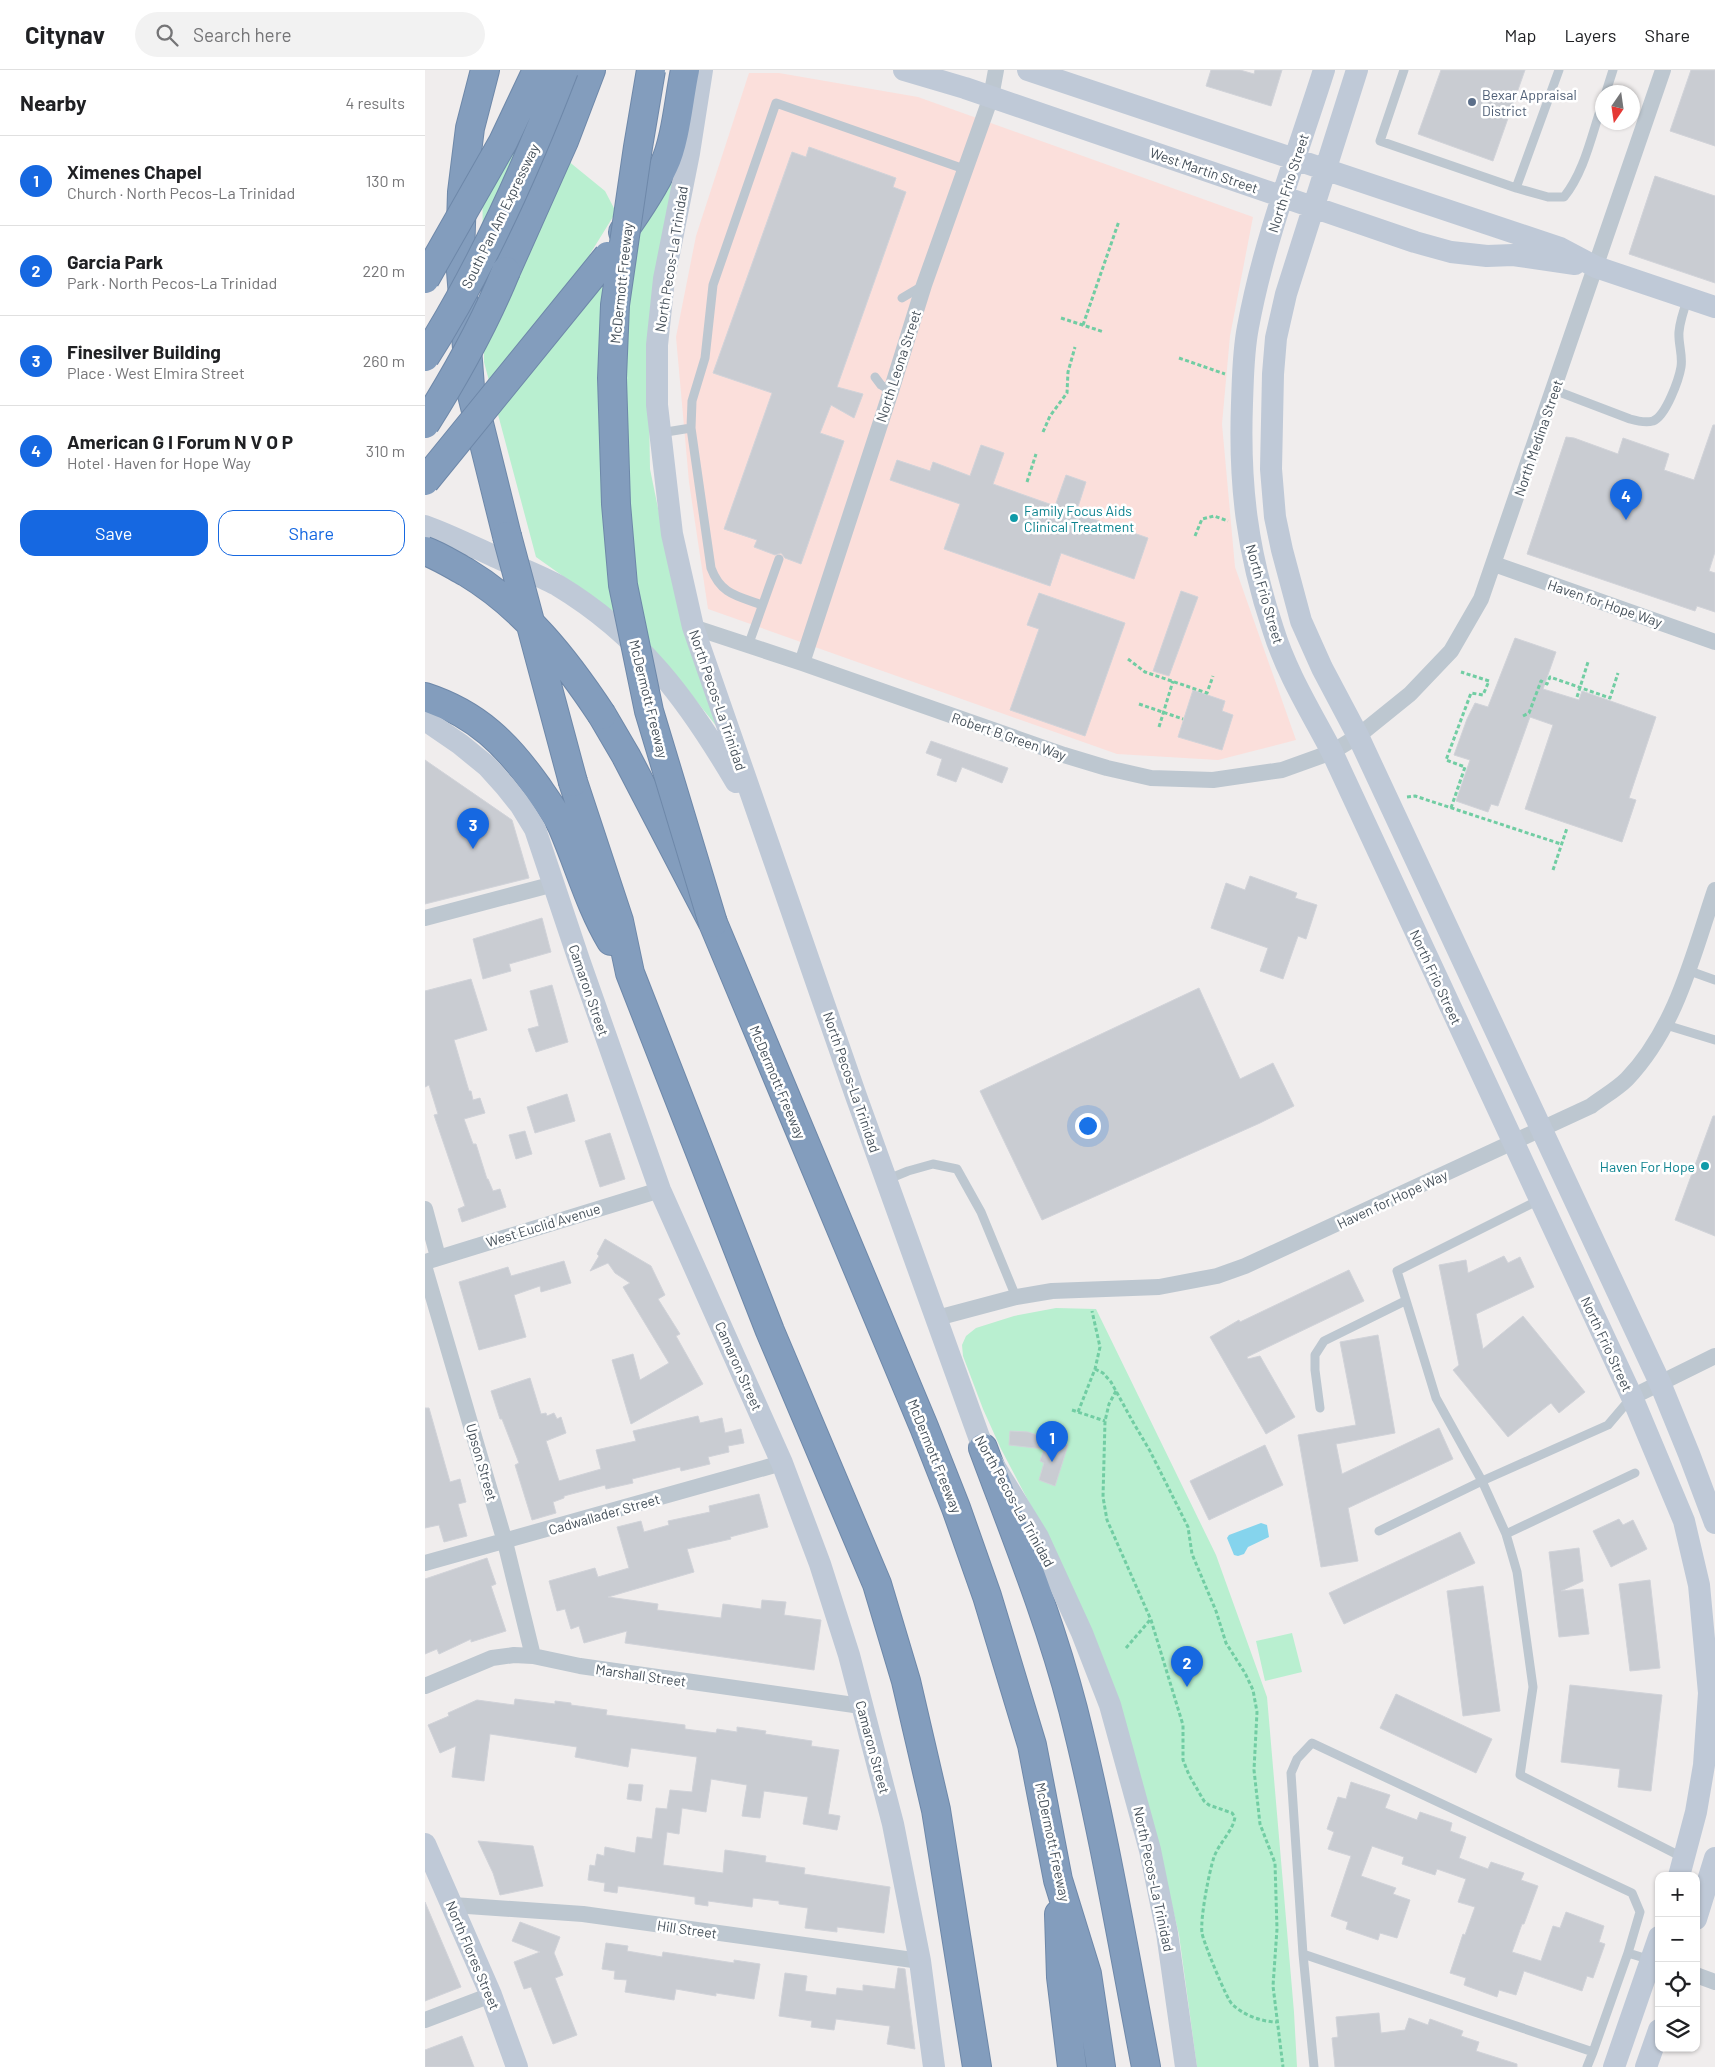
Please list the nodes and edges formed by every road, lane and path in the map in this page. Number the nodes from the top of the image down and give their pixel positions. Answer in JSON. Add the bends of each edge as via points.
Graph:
{"nodes":[{"id":1,"x":485,"y":70,"type":"edge"},
{"id":2,"x":537,"y":70,"type":"edge"},
{"id":3,"x":564,"y":70,"type":"edge"},
{"id":4,"x":591,"y":70,"type":"edge"},
{"id":5,"x":651,"y":70,"type":"edge"},
{"id":6,"x":714,"y":70,"type":"edge"},
{"id":7,"x":904,"y":70,"type":"edge"},
{"id":8,"x":996,"y":70,"type":"edge"},
{"id":9,"x":1028,"y":70,"type":"edge"},
{"id":10,"x":1324,"y":70,"type":"edge"},
{"id":11,"x":1357,"y":70,"type":"edge"},
{"id":12,"x":1404,"y":70,"type":"edge"},
{"id":13,"x":1559,"y":70,"type":"edge"},
{"id":14,"x":1613,"y":70,"type":"edge"},
{"id":15,"x":1663,"y":70,"type":"edge"},
{"id":16,"x":696,"y":76,"type":"edge"},
{"id":17,"x":1608,"y":85,"type":"edge"},
{"id":18,"x":991,"y":97,"type":"junction"},
{"id":19,"x":1595,"y":125,"type":"edge"},
{"id":20,"x":1296,"y":159,"type":"junction"},
{"id":21,"x":967,"y":170,"type":"junction"},
{"id":22,"x":1327,"y":170,"type":"junction"},
{"id":23,"x":1516,"y":188,"type":"junction"},
{"id":24,"x":1284,"y":197,"type":"junction"},
{"id":25,"x":1314,"y":207,"type":"junction"},
{"id":26,"x":1119,"y":222,"type":"dead end"},
{"id":27,"x":1596,"y":267,"type":"junction"},
{"id":28,"x":506,"y":271,"type":"junction"},
{"id":29,"x":425,"y":279,"type":"edge"},
{"id":30,"x":924,"y":285,"type":"junction"},
{"id":31,"x":902,"y":298,"type":"dead end"},
{"id":32,"x":1688,"y":298,"type":"junction"},
{"id":33,"x":1715,"y":307,"type":"edge"},
{"id":34,"x":1061,"y":318,"type":"dead end"},
{"id":35,"x":1083,"y":325,"type":"junction"},
{"id":36,"x":1105,"y":332,"type":"dead end"},
{"id":37,"x":1075,"y":347,"type":"dead end"},
{"id":38,"x":425,"y":357,"type":"edge"},
{"id":39,"x":1179,"y":358,"type":"dead end"},
{"id":40,"x":1230,"y":372,"type":"dead end"},
{"id":41,"x":875,"y":377,"type":"dead end"},
{"id":42,"x":1554,"y":390,"type":"junction"},
{"id":43,"x":891,"y":391,"type":"junction"},
{"id":44,"x":425,"y":401,"type":"edge"},
{"id":45,"x":425,"y":424,"type":"edge"},
{"id":46,"x":691,"y":428,"type":"junction"},
{"id":47,"x":1043,"y":432,"type":"dead end"},
{"id":48,"x":660,"y":433,"type":"junction"},
{"id":49,"x":1036,"y":454,"type":"dead end"},
{"id":50,"x":425,"y":480,"type":"edge"},
{"id":51,"x":1027,"y":482,"type":"dead end"},
{"id":52,"x":1233,"y":524,"type":"dead end"},
{"id":53,"x":425,"y":526,"type":"edge"},
{"id":54,"x":1195,"y":536,"type":"dead end"},
{"id":55,"x":425,"y":551,"type":"edge"},
{"id":56,"x":779,"y":559,"type":"dead end"},
{"id":57,"x":1494,"y":564,"type":"junction"},
{"id":58,"x":762,"y":605,"type":"junction"},
{"id":59,"x":693,"y":628,"type":"junction"},
{"id":60,"x":1715,"y":642,"type":"edge"},
{"id":61,"x":748,"y":646,"type":"junction"},
{"id":62,"x":1128,"y":659,"type":"dead end"},
{"id":63,"x":1589,"y":662,"type":"dead end"},
{"id":64,"x":802,"y":663,"type":"junction"},
{"id":65,"x":1461,"y":672,"type":"dead end"},
{"id":66,"x":1618,"y":673,"type":"dead end"},
{"id":67,"x":1213,"y":676,"type":"dead end"},
{"id":68,"x":1173,"y":682,"type":"junction"},
{"id":69,"x":1580,"y":688,"type":"junction"},
{"id":70,"x":425,"y":697,"type":"edge"},
{"id":71,"x":1577,"y":697,"type":"dead end"},
{"id":72,"x":1139,"y":704,"type":"dead end"},
{"id":73,"x":1164,"y":712,"type":"junction"},
{"id":74,"x":1523,"y":716,"type":"dead end"},
{"id":75,"x":1183,"y":719,"type":"dead end"},
{"id":76,"x":425,"y":720,"type":"edge"},
{"id":77,"x":1159,"y":727,"type":"dead end"},
{"id":78,"x":1358,"y":736,"type":"junction"},
{"id":79,"x":1332,"y":752,"type":"junction"},
{"id":80,"x":1399,"y":798,"type":"dead end"},
{"id":81,"x":1451,"y":808,"type":"junction"},
{"id":82,"x":1567,"y":828,"type":"dead end"},
{"id":83,"x":766,"y":841,"type":"junction"},
{"id":84,"x":1561,"y":844,"type":"junction"},
{"id":85,"x":1553,"y":870,"type":"dead end"},
{"id":86,"x":554,"y":884,"type":"junction"},
{"id":87,"x":1715,"y":890,"type":"edge"},
{"id":88,"x":425,"y":918,"type":"edge"},
{"id":89,"x":713,"y":923,"type":"junction"},
{"id":90,"x":1687,"y":970,"type":"junction"},
{"id":91,"x":630,"y":973,"type":"junction"},
{"id":92,"x":1715,"y":980,"type":"edge"},
{"id":93,"x":1666,"y":1025,"type":"junction"},
{"id":94,"x":1715,"y":1040,"type":"edge"},
{"id":95,"x":1541,"y":1130,"type":"junction"},
{"id":96,"x":1513,"y":1143,"type":"junction"},
{"id":97,"x":886,"y":1180,"type":"junction"},
{"id":98,"x":661,"y":1190,"type":"junction"},
{"id":99,"x":1539,"y":1200,"type":"junction"},
{"id":100,"x":425,"y":1209,"type":"edge"},
{"id":101,"x":432,"y":1260,"type":"edge"},
{"id":102,"x":425,"y":1268,"type":"edge"},
{"id":103,"x":1016,"y":1296,"type":"junction"},
{"id":104,"x":1405,"y":1301,"type":"junction"},
{"id":105,"x":1091,"y":1311,"type":"dead end"},
{"id":106,"x":937,"y":1318,"type":"junction"},
{"id":107,"x":1715,"y":1356,"type":"edge"},
{"id":108,"x":1095,"y":1369,"type":"junction"},
{"id":109,"x":1660,"y":1383,"type":"junction"},
{"id":110,"x":1116,"y":1391,"type":"junction"},
{"id":111,"x":1632,"y":1397,"type":"junction"},
{"id":112,"x":1319,"y":1408,"type":"dead end"},
{"id":113,"x":1072,"y":1410,"type":"dead end"},
{"id":114,"x":1078,"y":1412,"type":"junction"},
{"id":115,"x":1105,"y":1421,"type":"junction"},
{"id":116,"x":983,"y":1448,"type":"junction"},
{"id":117,"x":782,"y":1463,"type":"junction"},
{"id":118,"x":1635,"y":1473,"type":"dead end"},
{"id":119,"x":1481,"y":1480,"type":"junction"},
{"id":120,"x":1715,"y":1523,"type":"edge"},
{"id":121,"x":1379,"y":1531,"type":"dead end"},
{"id":122,"x":1506,"y":1534,"type":"junction"},
{"id":123,"x":505,"y":1542,"type":"junction"},
{"id":124,"x":425,"y":1563,"type":"edge"},
{"id":125,"x":1151,"y":1620,"type":"junction"},
{"id":126,"x":1710,"y":1646,"type":"edge"},
{"id":127,"x":1126,"y":1648,"type":"dead end"},
{"id":128,"x":533,"y":1656,"type":"junction"},
{"id":129,"x":425,"y":1686,"type":"edge"},
{"id":130,"x":861,"y":1706,"type":"junction"},
{"id":131,"x":425,"y":1844,"type":"edge"},
{"id":132,"x":1715,"y":1858,"type":"edge"},
{"id":133,"x":1682,"y":1867,"type":"edge"},
{"id":134,"x":1058,"y":1880,"type":"junction"},
{"id":135,"x":453,"y":1905,"type":"junction"},
{"id":136,"x":1697,"y":1917,"type":"edge"},
{"id":137,"x":1628,"y":1953,"type":"junction"},
{"id":138,"x":1303,"y":1954,"type":"junction"},
{"id":139,"x":920,"y":1961,"type":"junction"},
{"id":140,"x":1655,"y":1961,"type":"edge"},
{"id":141,"x":1087,"y":1974,"type":"junction"},
{"id":142,"x":1700,"y":1976,"type":"edge"},
{"id":143,"x":1715,"y":1982,"type":"edge"},
{"id":144,"x":491,"y":1995,"type":"junction"},
{"id":145,"x":425,"y":2020,"type":"edge"},
{"id":146,"x":1277,"y":2022,"type":"junction"},
{"id":147,"x":1655,"y":2041,"type":"edge"},
{"id":148,"x":1593,"y":2052,"type":"junction"},
{"id":149,"x":517,"y":2067,"type":"edge"},
{"id":150,"x":933,"y":2067,"type":"edge"},
{"id":151,"x":977,"y":2067,"type":"edge"},
{"id":152,"x":1072,"y":2067,"type":"edge"},
{"id":153,"x":1101,"y":2067,"type":"edge"},
{"id":154,"x":1120,"y":2067,"type":"edge"},
{"id":155,"x":1146,"y":2067,"type":"edge"},
{"id":156,"x":1186,"y":2067,"type":"edge"},
{"id":157,"x":1283,"y":2067,"type":"edge"},
{"id":158,"x":1314,"y":2067,"type":"edge"},
{"id":159,"x":1587,"y":2067,"type":"edge"},
{"id":160,"x":1614,"y":2067,"type":"edge"},
{"id":161,"x":1646,"y":2067,"type":"edge"}],
"edges":[{"from":1,"to":91,"type":"highway","bridge":true,"via":[[470,128],[462,192],[460,258],[470,387],[573,782],[619,921]]},
{"from":2,"to":29,"type":"highway","bridge":true,"via":[[503,142]]},
{"from":3,"to":38,"type":"highway","name":"South Pan Am Expressway","bridge":true,"via":[[541,131],[487,246]]},
{"from":4,"to":28,"type":"highway","name":"South Pan Am Expressway","via":[[564,141]]},
{"from":5,"to":89,"type":"highway","name":"McDermott Freeway","bridge":true,"via":[[615,305],[612,378],[616,504],[623,585],[649,712]]},
{"from":6,"to":16,"type":"main road"},
{"from":7,"to":18,"type":"main road","name":"West Martin Street"},
{"from":8,"to":18,"type":"street","name":"North Leona Street"},
{"from":9,"to":20,"type":"main road","name":"West Martin Street"},
{"from":10,"to":20,"type":"main road","name":"North Frio Street"},
{"from":11,"to":22,"type":"main road","name":"North Frio Street"},
{"from":12,"to":23,"type":"lane","via":[[1380,141]]},
{"from":13,"to":23,"type":"lane"},
{"from":14,"to":17,"type":"lane"},
{"from":15,"to":27,"type":"street","name":"North Medina Street"},
{"from":16,"to":48,"type":"main road","name":"North Pecos-La Trinidad","via":[[664,279],[657,345]]},
{"from":16,"to":50,"type":"highway","bridge":true,"via":[[665,164],[608,256]]},
{"from":18,"to":21,"type":"street","name":"North Leona Street"},
{"from":18,"to":24,"type":"main road","name":"West Martin Street"},
{"from":19,"to":23,"type":"lane","via":[[1573,186],[1564,197],[1548,197]]},
{"from":20,"to":22,"type":"main road","name":"West Martin Street"},
{"from":20,"to":24,"type":"main road","name":"North Frio Street"},
{"from":21,"to":30,"type":"street","name":"North Leona Street"},
{"from":21,"to":46,"type":"lane","via":[[776,103],[713,285],[705,358],[693,401]]},
{"from":22,"to":25,"type":"main road","name":"North Frio Street"},
{"from":22,"to":27,"type":"main road","name":"West Martin Street","via":[[1560,248]]},
{"from":24,"to":25,"type":"main road","name":"West Martin Street"},
{"from":24,"to":79,"type":"main road","name":"North Frio Street","via":[[1248,328],[1243,372],[1241,470],[1252,556],[1273,631]]},
{"from":25,"to":27,"type":"main road","name":"West Martin Street","via":[[1451,252],[1513,255]]},
{"from":25,"to":78,"type":"main road","name":"North Frio Street","via":[[1286,294],[1276,338],[1271,469],[1281,550],[1301,621]]},
{"from":26,"to":35,"type":"path"},
{"from":27,"to":32,"type":"main road","name":"West Martin Street"},
{"from":27,"to":42,"type":"street","name":"North Medina Street"},
{"from":28,"to":44,"type":"highway","name":"South Pan Am Expressway","bridge":true},
{"from":28,"to":45,"type":"highway","name":"South Pan Am Expressway","bridge":true,"via":[[489,313]]},
{"from":30,"to":31,"type":"lane"},
{"from":30,"to":43,"type":"street","name":"North Leona Street"},
{"from":32,"to":33,"type":"main road","name":"West Martin Street"},
{"from":32,"to":42,"type":"lane","via":[[1680,323],[1681,367],[1668,404],[1654,420],[1630,419]]},
{"from":34,"to":35,"type":"path"},
{"from":35,"to":36,"type":"path"},
{"from":37,"to":47,"type":"path","via":[[1068,372],[1067,393]]},
{"from":39,"to":40,"type":"path","via":[[1223,374]]},
{"from":41,"to":43,"type":"lane"},
{"from":42,"to":57,"type":"street","name":"North Medina Street"},
{"from":43,"to":64,"type":"street","name":"North Leona Street"},
{"from":46,"to":48,"type":"lane"},
{"from":46,"to":58,"type":"lane","via":[[711,568],[716,582],[728,593]]},
{"from":48,"to":59,"type":"main road","name":"North Pecos-La Trinidad","via":[[672,534]]},
{"from":49,"to":51,"type":"path"},
{"from":52,"to":54,"type":"path","via":[[1209,516],[1202,519]]},
{"from":53,"to":83,"type":"main road","via":[[556,585],[604,618],[637,646],[696,716],[748,803]]},
{"from":55,"to":89,"type":"highway","bridge":true,"via":[[483,583],[512,605],[561,656],[602,714],[626,756]]},
{"from":56,"to":58,"type":"lane"},
{"from":57,"to":60,"type":"street","name":"Haven for Hope Way"},
{"from":57,"to":78,"type":"street","name":"North Medina Street","via":[[1481,599],[1451,651],[1410,694]]},
{"from":58,"to":61,"type":"lane"},
{"from":59,"to":61,"type":"street","name":"Robert B Green Way"},
{"from":59,"to":83,"type":"main road","name":"North Pecos-La Trinidad"},
{"from":61,"to":64,"type":"street","name":"Robert B Green Way"},
{"from":62,"to":68,"type":"path","via":[[1145,672]]},
{"from":63,"to":69,"type":"path"},
{"from":64,"to":79,"type":"street","name":"Robert B Green Way","via":[[1064,755],[1151,778],[1213,780],[1243,777],[1282,770]]},
{"from":65,"to":81,"type":"path","via":[[1489,681],[1483,695],[1471,693],[1446,760],[1465,766]]},
{"from":66,"to":69,"type":"path","via":[[1610,698]]},
{"from":67,"to":68,"type":"path","via":[[1207,692]]},
{"from":68,"to":73,"type":"path"},
{"from":69,"to":71,"type":"path"},
{"from":69,"to":74,"type":"path","via":[[1550,677],[1547,684],[1541,681],[1529,713]]},
{"from":70,"to":91,"type":"highway","via":[[469,716],[501,742],[519,762],[561,825],[599,920]]},
{"from":72,"to":73,"type":"path"},
{"from":73,"to":75,"type":"path"},
{"from":73,"to":77,"type":"path"},
{"from":76,"to":86,"type":"main road","name":"Camaron Street","via":[[473,754],[521,806],[535,829]]},
{"from":78,"to":79,"type":"street","name":"North Medina Street"},
{"from":78,"to":95,"type":"main road","name":"North Frio Street"},
{"from":79,"to":96,"type":"main road","name":"North Frio Street"},
{"from":80,"to":81,"type":"path","via":[[1415,796]]},
{"from":81,"to":84,"type":"path"},
{"from":82,"to":84,"type":"path"},
{"from":83,"to":97,"type":"main road","name":"North Pecos-La Trinidad"},
{"from":84,"to":85,"type":"path"},
{"from":86,"to":88,"type":"street"},
{"from":86,"to":98,"type":"main road","name":"Camaron Street"},
{"from":87,"to":90,"type":"street","name":"Haven for Hope Way"},
{"from":89,"to":134,"type":"highway","name":"McDermott Freeway","via":[[956,1508],[987,1596],[1032,1745]]},
{"from":90,"to":92,"type":"lane"},
{"from":90,"to":93,"type":"street","name":"Haven for Hope Way"},
{"from":91,"to":151,"type":"highway","via":[[770,1331],[877,1584],[905,1681],[936,1810]]},
{"from":93,"to":94,"type":"lane"},
{"from":93,"to":95,"type":"street","name":"Haven for Hope Way","via":[[1626,1080],[1591,1106]]},
{"from":95,"to":96,"type":"street","name":"Haven for Hope Way"},
{"from":95,"to":109,"type":"main road","name":"North Frio Street"},
{"from":96,"to":99,"type":"main road","name":"North Frio Street"},
{"from":96,"to":103,"type":"street","name":"Haven for Hope Way","via":[[1217,1276],[1159,1287],[1052,1291]]},
{"from":97,"to":103,"type":"lane","via":[[933,1164],[957,1169],[981,1212]]},
{"from":97,"to":106,"type":"main road","name":"North Pecos-La Trinidad"},
{"from":98,"to":101,"type":"street","name":"West Euclid Avenue"},
{"from":98,"to":117,"type":"main road","name":"Camaron Street"},
{"from":99,"to":104,"type":"lane","via":[[1397,1270]]},
{"from":99,"to":111,"type":"main road","name":"North Frio Street"},
{"from":100,"to":101,"type":"street"},
{"from":102,"to":123,"type":"street","name":"Upson Street"},
{"from":103,"to":106,"type":"street","name":"Haven for Hope Way"},
{"from":104,"to":112,"type":"lane","via":[[1324,1341],[1315,1355]]},
{"from":104,"to":119,"type":"lane","via":[[1436,1398]]},
{"from":105,"to":108,"type":"path","via":[[1100,1347]]},
{"from":106,"to":116,"type":"main road","name":"North Pecos-La Trinidad"},
{"from":107,"to":109,"type":"street"},
{"from":108,"to":110,"type":"path","via":[[1107,1377]]},
{"from":108,"to":114,"type":"path"},
{"from":109,"to":111,"type":"street"},
{"from":109,"to":120,"type":"main road","name":"North Frio Street","via":[[1707,1492]]},
{"from":110,"to":115,"type":"path"},
{"from":110,"to":146,"type":"path","via":[[1188,1527],[1192,1554],[1226,1642],[1253,1690],[1257,1712],[1254,1770],[1259,1815],[1275,1863],[1277,1929],[1273,1986]]},
{"from":111,"to":119,"type":"lane","via":[[1608,1425]]},
{"from":111,"to":126,"type":"main road","name":"North Frio Street","via":[[1684,1521]]},
{"from":113,"to":114,"type":"path"},
{"from":114,"to":115,"type":"path"},
{"from":115,"to":125,"type":"path","via":[[1103,1497],[1107,1520]]},
{"from":116,"to":155,"type":"highway","via":[[1048,1622],[1072,1708],[1095,1804]]},
{"from":116,"to":156,"type":"main road","name":"North Pecos-La Trinidad","via":[[1038,1537],[1082,1633],[1110,1706],[1150,1850],[1170,1952]]},
{"from":117,"to":123,"type":"street","name":"Cadwallader Street"},
{"from":117,"to":130,"type":"main road","name":"Camaron Street","via":[[821,1564]]},
{"from":118,"to":122,"type":"lane"},
{"from":119,"to":121,"type":"lane"},
{"from":119,"to":122,"type":"lane"},
{"from":122,"to":133,"type":"lane","via":[[1517,1572],[1533,1687],[1520,1775]]},
{"from":123,"to":124,"type":"street","name":"Cadwallader Street"},
{"from":123,"to":128,"type":"street","name":"Upson Street"},
{"from":125,"to":127,"type":"path"},
{"from":125,"to":146,"type":"path","via":[[1183,1726],[1183,1760],[1189,1775],[1203,1801],[1235,1817],[1214,1856],[1207,1882],[1202,1933],[1230,2004],[1252,2016]]},
{"from":126,"to":133,"type":"main road","name":"North Frio Street","via":[[1704,1765]]},
{"from":128,"to":129,"type":"street","name":"Marshall Street","via":[[493,1658]]},
{"from":128,"to":130,"type":"street","name":"Marshall Street","via":[[580,1666]]},
{"from":130,"to":139,"type":"main road","name":"Camaron Street","via":[[893,1824]]},
{"from":131,"to":135,"type":"main road","name":"North Flores Street"},
{"from":132,"to":136,"type":"main road"},
{"from":134,"to":141,"type":"highway","name":"McDermott Freeway"},
{"from":134,"to":152,"type":"highway","via":[[1061,1977]]},
{"from":135,"to":139,"type":"street","name":"Hill Street","via":[[583,1914]]},
{"from":135,"to":144,"type":"main road","name":"North Flores Street"},
{"from":137,"to":138,"type":"lane","via":[[1640,1912],[1632,1893],[1312,1743],[1297,1759],[1291,1773]]},
{"from":137,"to":140,"type":"lane"},
{"from":137,"to":148,"type":"lane"},
{"from":138,"to":148,"type":"lane"},
{"from":138,"to":158,"type":"lane"},
{"from":139,"to":150,"type":"main road","name":"Camaron Street"},
{"from":140,"to":160,"type":"main road"},
{"from":141,"to":153,"type":"highway","name":"McDermott Freeway"},
{"from":141,"to":154,"type":"highway","via":[[1116,2044]]},
{"from":142,"to":143,"type":"street"},
{"from":144,"to":145,"type":"street"},
{"from":144,"to":149,"type":"main road","name":"North Flores Street"},
{"from":146,"to":157,"type":"path"},
{"from":147,"to":161,"type":"main road"},
{"from":148,"to":159,"type":"lane"}]}
